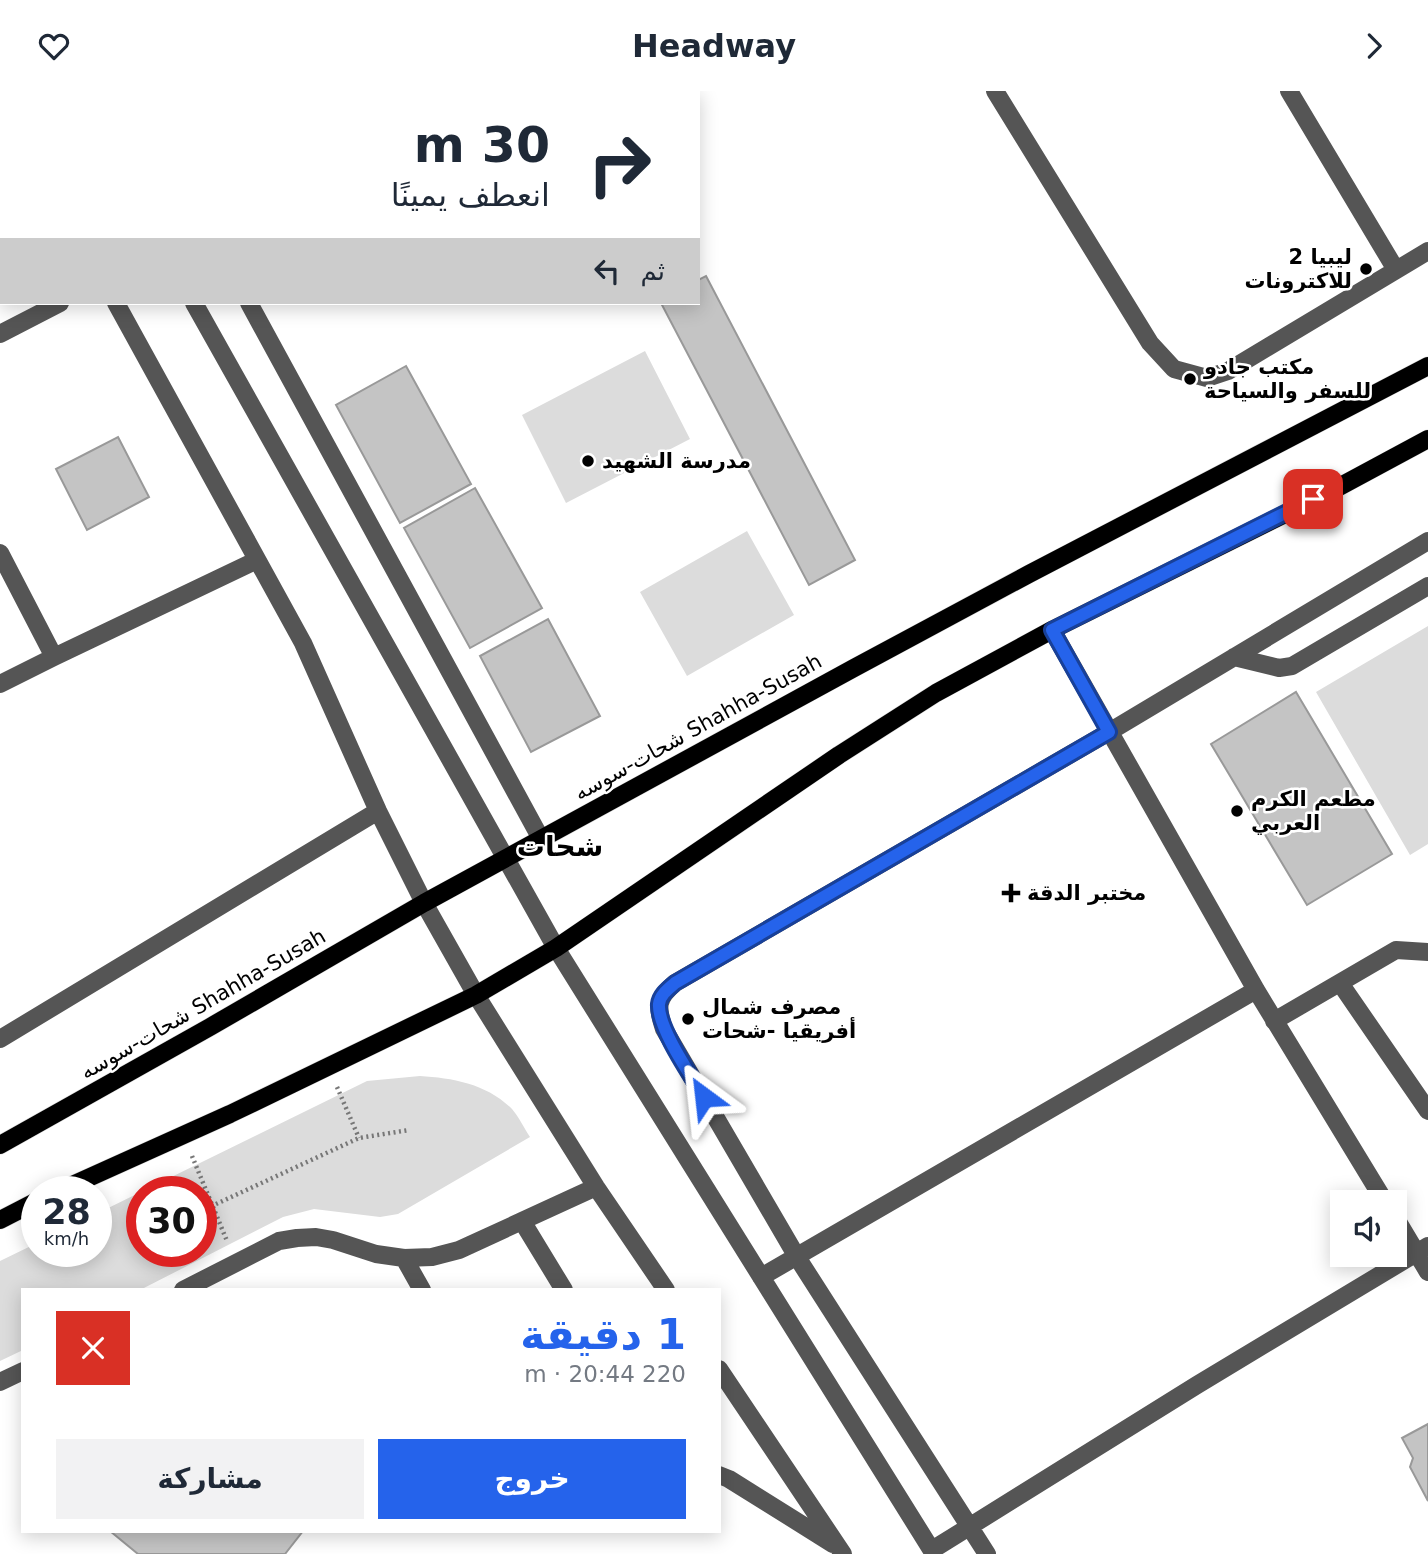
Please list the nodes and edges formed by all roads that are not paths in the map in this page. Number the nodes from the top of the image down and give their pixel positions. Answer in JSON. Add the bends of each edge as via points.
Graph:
{"nodes":[{"id":1,"x":995,"y":91,"type":"edge"},
{"id":2,"x":1289,"y":91,"type":"edge"},
{"id":3,"x":1428,"y":251,"type":"edge"},
{"id":4,"x":1396,"y":269,"type":"junction"},
{"id":5,"x":56,"y":305,"type":"edge"},
{"id":6,"x":117,"y":305,"type":"edge"},
{"id":7,"x":195,"y":305,"type":"edge"},
{"id":8,"x":250,"y":305,"type":"edge"},
{"id":9,"x":0,"y":334,"type":"edge"},
{"id":10,"x":1428,"y":366,"type":"edge"},
{"id":11,"x":1428,"y":439,"type":"edge"},
{"id":12,"x":1428,"y":541,"type":"edge"},
{"id":13,"x":0,"y":553,"type":"edge"},
{"id":14,"x":257,"y":560,"type":"junction"},
{"id":15,"x":1428,"y":586,"type":"edge"},
{"id":16,"x":1052,"y":630,"type":"junction"},
{"id":17,"x":54,"y":657,"type":"junction"},
{"id":18,"x":1234,"y":657,"type":"junction"},
{"id":19,"x":0,"y":684,"type":"edge"},
{"id":20,"x":1109,"y":732,"type":"junction"},
{"id":21,"x":378,"y":811,"type":"junction"},
{"id":22,"x":541,"y":839,"type":"junction"},
{"id":23,"x":506,"y":859,"type":"junction"},
{"id":24,"x":424,"y":903,"type":"junction"},
{"id":25,"x":556,"y":949,"type":"junction"},
{"id":26,"x":1428,"y":951,"type":"edge"},
{"id":27,"x":1340,"y":983,"type":"junction"},
{"id":28,"x":1256,"y":990,"type":"junction"},
{"id":29,"x":476,"y":995,"type":"junction"},
{"id":30,"x":1274,"y":1021,"type":"junction"},
{"id":31,"x":0,"y":1039,"type":"edge"},
{"id":32,"x":1428,"y":1111,"type":"edge"},
{"id":33,"x":0,"y":1145,"type":"edge"},
{"id":34,"x":92,"y":1176,"type":"edge"},
{"id":35,"x":596,"y":1187,"type":"junction"},
{"id":36,"x":1378,"y":1190,"type":"edge"},
{"id":37,"x":21,"y":1209,"type":"edge"},
{"id":38,"x":0,"y":1220,"type":"edge"},
{"id":39,"x":522,"y":1221,"type":"junction"},
{"id":40,"x":1407,"y":1232,"type":"edge"},
{"id":41,"x":1422,"y":1250,"type":"edge"},
{"id":42,"x":797,"y":1257,"type":"junction"},
{"id":43,"x":404,"y":1258,"type":"junction"},
{"id":44,"x":1428,"y":1272,"type":"edge"},
{"id":45,"x":761,"y":1277,"type":"junction"},
{"id":46,"x":187,"y":1288,"type":"edge"},
{"id":47,"x":421,"y":1288,"type":"edge"},
{"id":48,"x":563,"y":1288,"type":"edge"},
{"id":49,"x":665,"y":1288,"type":"edge"},
{"id":50,"x":21,"y":1372,"type":"edge"},
{"id":51,"x":721,"y":1372,"type":"edge"},
{"id":52,"x":0,"y":1383,"type":"edge"},
{"id":53,"x":721,"y":1476,"type":"edge"},
{"id":54,"x":970,"y":1526,"type":"junction"},
{"id":55,"x":841,"y":1551,"type":"edge"},
{"id":56,"x":933,"y":1552,"type":"edge"},
{"id":57,"x":987,"y":1554,"type":"edge"}],
"edges":[{"from":1,"to":4,"type":"street","via":[[1150,343],[1174,369],[1207,378],[1228,371]]},
{"from":2,"to":4,"type":"street"},
{"from":3,"to":4,"type":"street"},
{"from":5,"to":9,"type":"street"},
{"from":6,"to":14,"type":"street"},
{"from":7,"to":23,"type":"street"},
{"from":8,"to":22,"type":"street"},
{"from":10,"to":22,"type":"main road","name":"شحات-سوسه Shahha-Susah","via":[[1028,574]]},
{"from":11,"to":16,"type":"main road"},
{"from":12,"to":18,"type":"street"},
{"from":13,"to":17,"type":"street"},
{"from":14,"to":17,"type":"street"},
{"from":14,"to":21,"type":"street","via":[[303,643]]},
{"from":15,"to":18,"type":"street","via":[[1292,666],[1279,668]]},
{"from":16,"to":20,"type":"street"},
{"from":16,"to":25,"type":"main road","via":[[925,700],[839,755]]},
{"from":17,"to":19,"type":"street"},
{"from":18,"to":20,"type":"street"},
{"from":20,"to":28,"type":"street"},
{"from":20,"to":42,"type":"street","via":[[675,983],[659,1001],[664,1029]]},
{"from":21,"to":24,"type":"street"},
{"from":21,"to":31,"type":"street"},
{"from":22,"to":23,"type":"main road","name":"شحات-سوسه Shahha-Susah"},
{"from":23,"to":24,"type":"main road","name":"شحات-سوسه Shahha-Susah"},
{"from":23,"to":25,"type":"street"},
{"from":24,"to":29,"type":"street"},
{"from":24,"to":33,"type":"main road","name":"شحات-سوسه Shahha-Susah"},
{"from":25,"to":29,"type":"main road"},
{"from":25,"to":45,"type":"street"},
{"from":26,"to":27,"type":"street","via":[[1396,950]]},
{"from":27,"to":30,"type":"street"},
{"from":27,"to":32,"type":"street"},
{"from":28,"to":30,"type":"street"},
{"from":28,"to":42,"type":"street"},
{"from":29,"to":34,"type":"main road"},
{"from":29,"to":35,"type":"street"},
{"from":30,"to":36,"type":"street"},
{"from":35,"to":39,"type":"street"},
{"from":35,"to":49,"type":"street"},
{"from":37,"to":38,"type":"main road"},
{"from":39,"to":43,"type":"street","via":[[459,1250]]},
{"from":39,"to":48,"type":"street"},
{"from":40,"to":41,"type":"street"},
{"from":41,"to":44,"type":"street"},
{"from":41,"to":54,"type":"street"},
{"from":42,"to":45,"type":"street"},
{"from":42,"to":54,"type":"street"},
{"from":43,"to":46,"type":"street","via":[[333,1240],[297,1238],[279,1241]]},
{"from":43,"to":47,"type":"street"},
{"from":45,"to":56,"type":"street"},
{"from":50,"to":52,"type":"street"},
{"from":51,"to":55,"type":"street"},
{"from":53,"to":55,"type":"street"},
{"from":54,"to":56,"type":"street"},
{"from":54,"to":57,"type":"street"}]}
